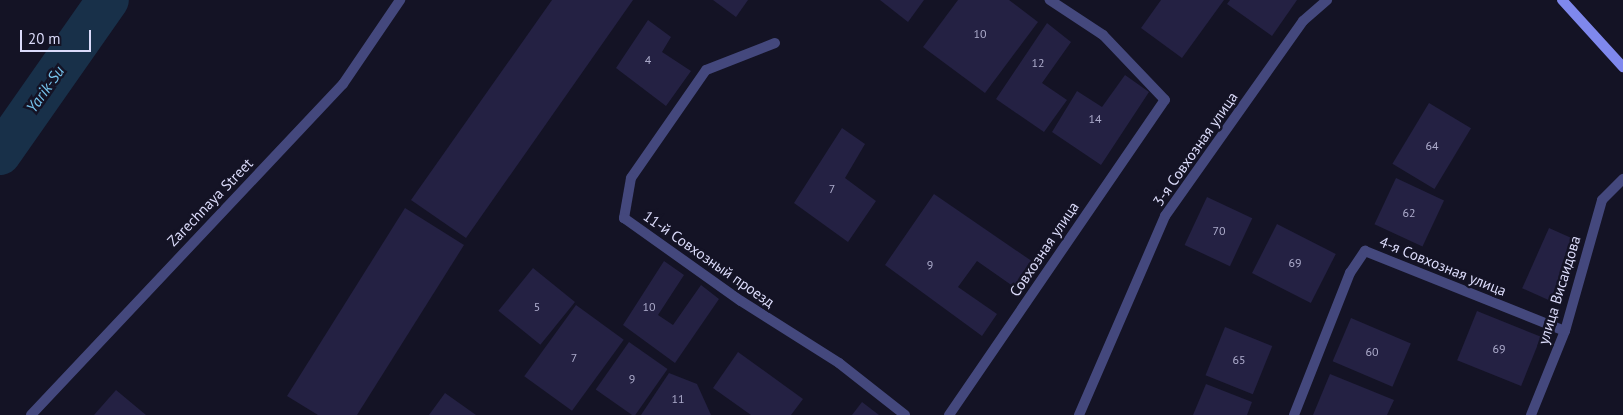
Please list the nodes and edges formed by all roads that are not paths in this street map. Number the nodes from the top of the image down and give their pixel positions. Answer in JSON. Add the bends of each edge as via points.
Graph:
{"nodes":[{"id":1,"x":400,"y":0,"type":"edge"},
{"id":2,"x":1050,"y":0,"type":"edge"},
{"id":3,"x":1327,"y":0,"type":"edge"},
{"id":4,"x":1562,"y":0,"type":"edge"},
{"id":5,"x":775,"y":43,"type":"dead end"},
{"id":6,"x":1623,"y":67,"type":"edge"},
{"id":7,"x":1623,"y":179,"type":"edge"},
{"id":8,"x":1565,"y":331,"type":"junction"},
{"id":9,"x":30,"y":415,"type":"edge"},
{"id":10,"x":905,"y":415,"type":"edge"},
{"id":11,"x":949,"y":415,"type":"edge"},
{"id":12,"x":1079,"y":415,"type":"edge"},
{"id":13,"x":1294,"y":415,"type":"edge"},
{"id":14,"x":1531,"y":415,"type":"edge"}],
"edges":[{"from":1,"to":9,"type":"street","name":"Zarechnaya Street","via":[[342,84]]},
{"from":2,"to":11,"type":"street","name":"Совхозная улица","via":[[1103,35],[1164,100]]},
{"from":3,"to":12,"type":"street","name":"3-я Совхозная улица","via":[[1303,21],[1165,216]]},
{"from":4,"to":6,"type":"main road"},
{"from":5,"to":10,"type":"street","name":"11-й Совхозный проезд","via":[[706,70],[631,178],[624,218],[741,301],[839,363]]},
{"from":7,"to":8,"type":"street","name":"улица Висаидова","via":[[1602,200]]},
{"from":8,"to":13,"type":"street","name":"4-я Совхозная улица","via":[[1365,251],[1350,274]]},
{"from":8,"to":14,"type":"street","name":"улица Висаидова"}]}
